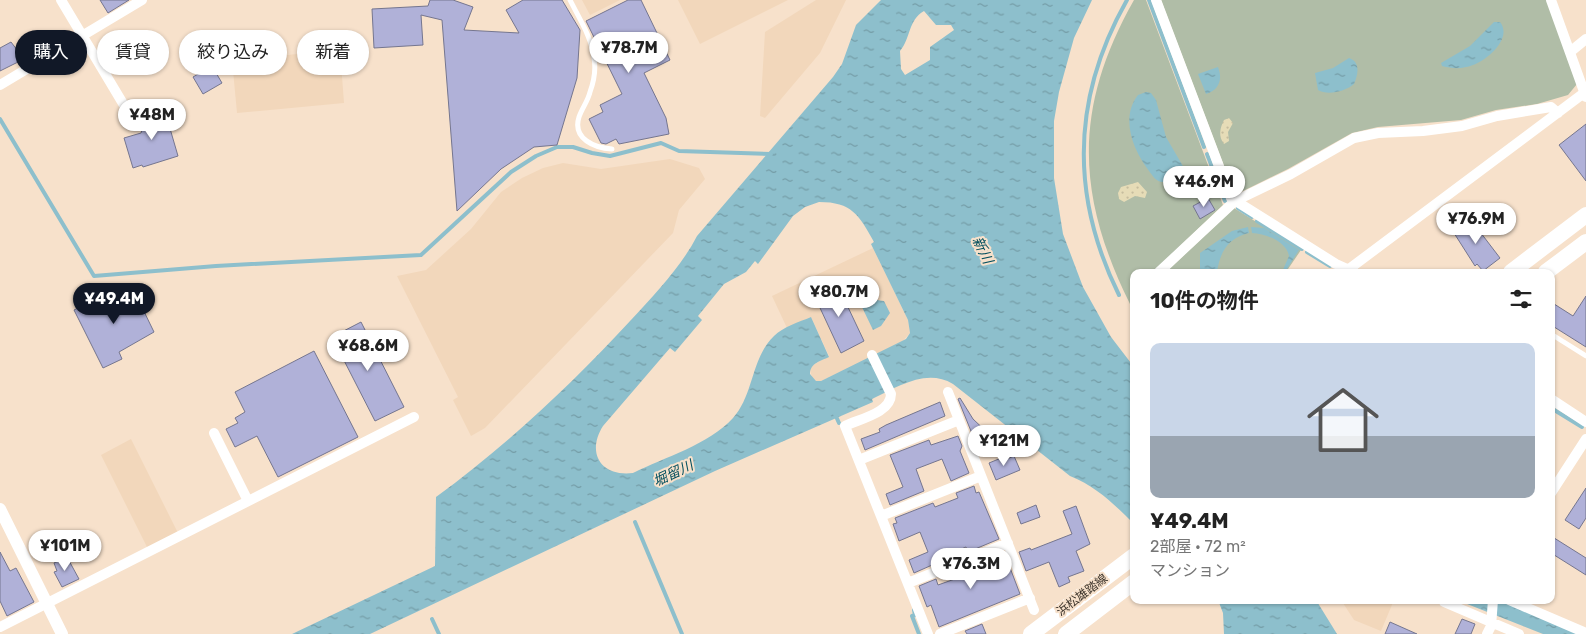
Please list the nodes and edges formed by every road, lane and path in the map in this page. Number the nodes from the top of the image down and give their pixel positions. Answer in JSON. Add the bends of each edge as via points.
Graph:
{"nodes":[{"id":1,"x":61,"y":0,"type":"edge"},
{"id":2,"x":142,"y":0,"type":"edge"},
{"id":3,"x":570,"y":0,"type":"edge"},
{"id":4,"x":1156,"y":0,"type":"edge"},
{"id":5,"x":1551,"y":0,"type":"edge"},
{"id":6,"x":78,"y":30,"type":"edge"},
{"id":7,"x":87,"y":33,"type":"edge"},
{"id":8,"x":1586,"y":40,"type":"edge"},
{"id":9,"x":87,"y":44,"type":"edge"},
{"id":10,"x":1570,"y":52,"type":"junction"},
{"id":11,"x":17,"y":75,"type":"edge"},
{"id":12,"x":0,"y":85,"type":"edge"},
{"id":13,"x":1585,"y":95,"type":"edge"},
{"id":14,"x":1558,"y":113,"type":"junction"},
{"id":15,"x":134,"y":122,"type":"dead end"},
{"id":16,"x":612,"y":149,"type":"dead end"},
{"id":17,"x":1235,"y":201,"type":"junction"},
{"id":18,"x":1586,"y":215,"type":"edge"},
{"id":19,"x":1586,"y":242,"type":"edge"},
{"id":20,"x":1162,"y":269,"type":"edge"},
{"id":21,"x":1345,"y":269,"type":"edge"},
{"id":22,"x":1352,"y":269,"type":"edge"},
{"id":23,"x":1515,"y":269,"type":"edge"},
{"id":24,"x":1550,"y":269,"type":"edge"},
{"id":25,"x":1555,"y":337,"type":"edge"},
{"id":26,"x":872,"y":355,"type":"dead end"},
{"id":27,"x":1586,"y":356,"type":"edge"},
{"id":28,"x":948,"y":392,"type":"dead end"},
{"id":29,"x":1555,"y":402,"type":"edge"},
{"id":30,"x":414,"y":417,"type":"dead end"},
{"id":31,"x":959,"y":420,"type":"junction"},
{"id":32,"x":1586,"y":422,"type":"edge"},
{"id":33,"x":214,"y":433,"type":"dead end"},
{"id":34,"x":1586,"y":439,"type":"edge"},
{"id":35,"x":859,"y":460,"type":"junction"},
{"id":36,"x":981,"y":476,"type":"junction"},
{"id":37,"x":1555,"y":488,"type":"edge"},
{"id":38,"x":248,"y":501,"type":"junction"},
{"id":39,"x":0,"y":509,"type":"edge"},
{"id":40,"x":882,"y":516,"type":"junction"},
{"id":41,"x":1008,"y":543,"type":"junction"},
{"id":42,"x":1130,"y":559,"type":"edge"},
{"id":43,"x":908,"y":583,"type":"junction"},
{"id":44,"x":1130,"y":585,"type":"edge"},
{"id":45,"x":1030,"y":598,"type":"junction"},
{"id":46,"x":47,"y":603,"type":"junction"},
{"id":47,"x":1449,"y":604,"type":"edge"},
{"id":48,"x":1493,"y":604,"type":"edge"},
{"id":49,"x":1519,"y":604,"type":"edge"},
{"id":50,"x":1034,"y":610,"type":"dead end"},
{"id":51,"x":1491,"y":620,"type":"junction"},
{"id":52,"x":0,"y":627,"type":"edge"},
{"id":53,"x":1586,"y":632,"type":"edge"},
{"id":54,"x":62,"y":634,"type":"edge"},
{"id":55,"x":928,"y":634,"type":"edge"},
{"id":56,"x":940,"y":634,"type":"edge"},
{"id":57,"x":1030,"y":634,"type":"edge"},
{"id":58,"x":1066,"y":634,"type":"edge"},
{"id":59,"x":1487,"y":634,"type":"edge"},
{"id":60,"x":1519,"y":634,"type":"edge"}],
"edges":[{"from":1,"to":6,"type":"street"},
{"from":2,"to":7,"type":"street"},
{"from":3,"to":16,"type":"lane","via":[[594,58],[593,82],[578,129],[592,145]]},
{"from":4,"to":17,"type":"street","via":[[1231,198]]},
{"from":5,"to":10,"type":"street"},
{"from":8,"to":10,"type":"street"},
{"from":9,"to":15,"type":"street"},
{"from":10,"to":13,"type":"street"},
{"from":11,"to":12,"type":"street"},
{"from":13,"to":14,"type":"street"},
{"from":14,"to":17,"type":"street","via":[[1551,107],[1445,128],[1354,138],[1282,179]]},
{"from":14,"to":22,"type":"street"},
{"from":17,"to":20,"type":"street"},
{"from":17,"to":21,"type":"street"},
{"from":18,"to":23,"type":"main road"},
{"from":19,"to":24,"type":"main road"},
{"from":25,"to":27,"type":"lane"},
{"from":26,"to":35,"type":"street","via":[[891,400],[885,407],[845,426]]},
{"from":28,"to":31,"type":"street"},
{"from":29,"to":32,"type":"street"},
{"from":30,"to":38,"type":"street"},
{"from":31,"to":35,"type":"street"},
{"from":31,"to":36,"type":"street"},
{"from":33,"to":38,"type":"street"},
{"from":34,"to":37,"type":"street"},
{"from":35,"to":40,"type":"street"},
{"from":36,"to":40,"type":"street"},
{"from":36,"to":41,"type":"street"},
{"from":38,"to":46,"type":"street"},
{"from":39,"to":46,"type":"street"},
{"from":40,"to":43,"type":"street"},
{"from":41,"to":43,"type":"street"},
{"from":41,"to":45,"type":"street"},
{"from":42,"to":57,"type":"main road","name":"浜松雄踏線"},
{"from":43,"to":55,"type":"street"},
{"from":44,"to":58,"type":"main road","name":"浜松雄踏線"},
{"from":45,"to":50,"type":"street"},
{"from":45,"to":56,"type":"street"},
{"from":46,"to":52,"type":"street"},
{"from":46,"to":54,"type":"street"},
{"from":47,"to":51,"type":"street"},
{"from":48,"to":51,"type":"street"},
{"from":49,"to":53,"type":"street"},
{"from":51,"to":59,"type":"street"},
{"from":51,"to":60,"type":"street"}]}
